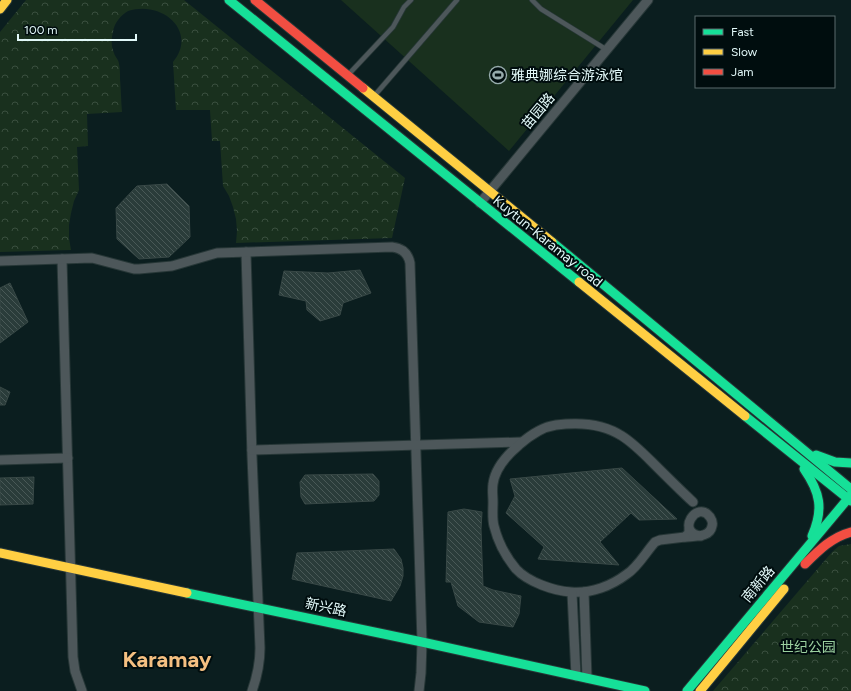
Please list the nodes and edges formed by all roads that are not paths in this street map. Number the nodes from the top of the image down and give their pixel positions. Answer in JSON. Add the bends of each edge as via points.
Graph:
{"nodes":[{"id":1,"x":7,"y":0,"type":"edge"},
{"id":2,"x":230,"y":0,"type":"edge"},
{"id":3,"x":255,"y":0,"type":"edge"},
{"id":4,"x":411,"y":0,"type":"edge"},
{"id":5,"x":457,"y":0,"type":"edge"},
{"id":6,"x":532,"y":0,"type":"edge"},
{"id":7,"x":648,"y":0,"type":"edge"},
{"id":8,"x":0,"y":9,"type":"edge"},
{"id":9,"x":607,"y":50,"type":"junction"},
{"id":10,"x":348,"y":75,"type":"junction"},
{"id":11,"x":374,"y":96,"type":"junction"},
{"id":12,"x":490,"y":191,"type":"junction"},
{"id":13,"x":480,"y":204,"type":"junction"},
{"id":14,"x":246,"y":252,"type":"junction"},
{"id":15,"x":62,"y":259,"type":"junction"},
{"id":16,"x":0,"y":261,"type":"edge"},
{"id":17,"x":522,"y":442,"type":"junction"},
{"id":18,"x":415,"y":446,"type":"junction"},
{"id":19,"x":252,"y":450,"type":"junction"},
{"id":20,"x":805,"y":450,"type":"junction"},
{"id":21,"x":68,"y":458,"type":"junction"},
{"id":22,"x":796,"y":458,"type":"junction"},
{"id":23,"x":0,"y":460,"type":"edge"},
{"id":24,"x":851,"y":463,"type":"edge"},
{"id":25,"x":851,"y":489,"type":"edge"},
{"id":26,"x":850,"y":499,"type":"edge"},
{"id":27,"x":693,"y":502,"type":"junction"},
{"id":28,"x":851,"y":508,"type":"edge"},
{"id":29,"x":693,"y":515,"type":"junction"},
{"id":30,"x":708,"y":516,"type":"junction"},
{"id":31,"x":689,"y":528,"type":"junction"},
{"id":32,"x":851,"y":532,"type":"edge"},
{"id":33,"x":701,"y":536,"type":"junction"},
{"id":34,"x":685,"y":537,"type":"junction"},
{"id":35,"x":0,"y":553,"type":"edge"},
{"id":36,"x":801,"y":564,"type":"junction"},
{"id":37,"x":71,"y":567,"type":"junction"},
{"id":38,"x":790,"y":582,"type":"dead end"},
{"id":39,"x":584,"y":592,"type":"junction"},
{"id":40,"x":572,"y":593,"type":"junction"},
{"id":41,"x":258,"y":607,"type":"junction"},
{"id":42,"x":422,"y":642,"type":"junction"},
{"id":43,"x":576,"y":676,"type":"junction"},
{"id":44,"x":587,"y":678,"type":"junction"},
{"id":45,"x":82,"y":691,"type":"edge"},
{"id":46,"x":252,"y":691,"type":"edge"},
{"id":47,"x":419,"y":691,"type":"edge"},
{"id":48,"x":645,"y":691,"type":"edge"},
{"id":49,"x":687,"y":691,"type":"edge"},
{"id":50,"x":700,"y":691,"type":"edge"}],
"edges":[{"from":1,"to":8,"type":"main road"},
{"from":2,"to":13,"type":"main road","name":"Kuytun-Karamay road"},
{"from":3,"to":10,"type":"main road","name":"Kuytun-Karamay road"},
{"from":4,"to":10,"type":"lane","via":[[393,27]]},
{"from":5,"to":11,"type":"lane"},
{"from":6,"to":9,"type":"lane","via":[[541,9]]},
{"from":7,"to":9,"type":"street","name":"苗园路"},
{"from":9,"to":12,"type":"street","name":"苗园路"},
{"from":10,"to":11,"type":"main road","name":"Kuytun-Karamay road"},
{"from":11,"to":12,"type":"main road","name":"Kuytun-Karamay road"},
{"from":12,"to":13,"type":"street","name":"苗园路"},
{"from":12,"to":20,"type":"main road","name":"Kuytun-Karamay road"},
{"from":13,"to":22,"type":"main road","name":"Kuytun-Karamay road"},
{"from":14,"to":15,"type":"street","via":[[217,253],[172,266],[139,269],[92,258]]},
{"from":14,"to":18,"type":"street","via":[[392,247],[406,253],[410,263]]},
{"from":14,"to":19,"type":"street"},
{"from":15,"to":16,"type":"street"},
{"from":15,"to":21,"type":"street"},
{"from":17,"to":18,"type":"street"},
{"from":17,"to":27,"type":"street","via":[[548,426],[584,423],[603,426],[629,441]]},
{"from":17,"to":40,"type":"street","via":[[501,463],[493,484],[494,525],[498,540],[517,570],[542,585]]},
{"from":18,"to":19,"type":"street"},
{"from":18,"to":42,"type":"street"},
{"from":19,"to":41,"type":"street"},
{"from":20,"to":24,"type":"main road","via":[[835,462]]},
{"from":20,"to":25,"type":"main road","name":"Kuytun-Karamay road"},
{"from":21,"to":23,"type":"street"},
{"from":21,"to":37,"type":"street"},
{"from":22,"to":26,"type":"main road","name":"Kuytun-Karamay road"},
{"from":22,"to":36,"type":"main road","via":[[812,480],[819,501],[817,523]]},
{"from":26,"to":36,"type":"main road","name":"南新路"},
{"from":27,"to":29,"type":"street"},
{"from":27,"to":30,"type":"street"},
{"from":28,"to":36,"type":"main road","name":"南新路"},
{"from":29,"to":30,"type":"street","via":[[702,513]]},
{"from":29,"to":31,"type":"street","via":[[689,521]]},
{"from":30,"to":33,"type":"street","via":[[712,521],[712,528]]},
{"from":31,"to":33,"type":"street","via":[[694,534]]},
{"from":31,"to":34,"type":"street","via":[[689,533]]},
{"from":32,"to":36,"type":"main road","via":[[834,538]]},
{"from":33,"to":34,"type":"street"},
{"from":34,"to":39,"type":"street","via":[[655,542],[629,573],[612,584]]},
{"from":35,"to":37,"type":"main road","name":"新兴路"},
{"from":36,"to":49,"type":"main road","name":"南新路"},
{"from":37,"to":41,"type":"main road","name":"新兴路"},
{"from":37,"to":45,"type":"street","via":[[73,657]]},
{"from":38,"to":50,"type":"main road","name":"南新路"},
{"from":39,"to":40,"type":"street"},
{"from":39,"to":44,"type":"street"},
{"from":40,"to":43,"type":"street"},
{"from":41,"to":42,"type":"main road","name":"新兴路"},
{"from":41,"to":46,"type":"street","via":[[260,663]]},
{"from":42,"to":43,"type":"main road","name":"新兴路"},
{"from":42,"to":47,"type":"street"},
{"from":43,"to":44,"type":"main road","name":"新兴路"},
{"from":44,"to":48,"type":"main road","name":"新兴路"}]}
